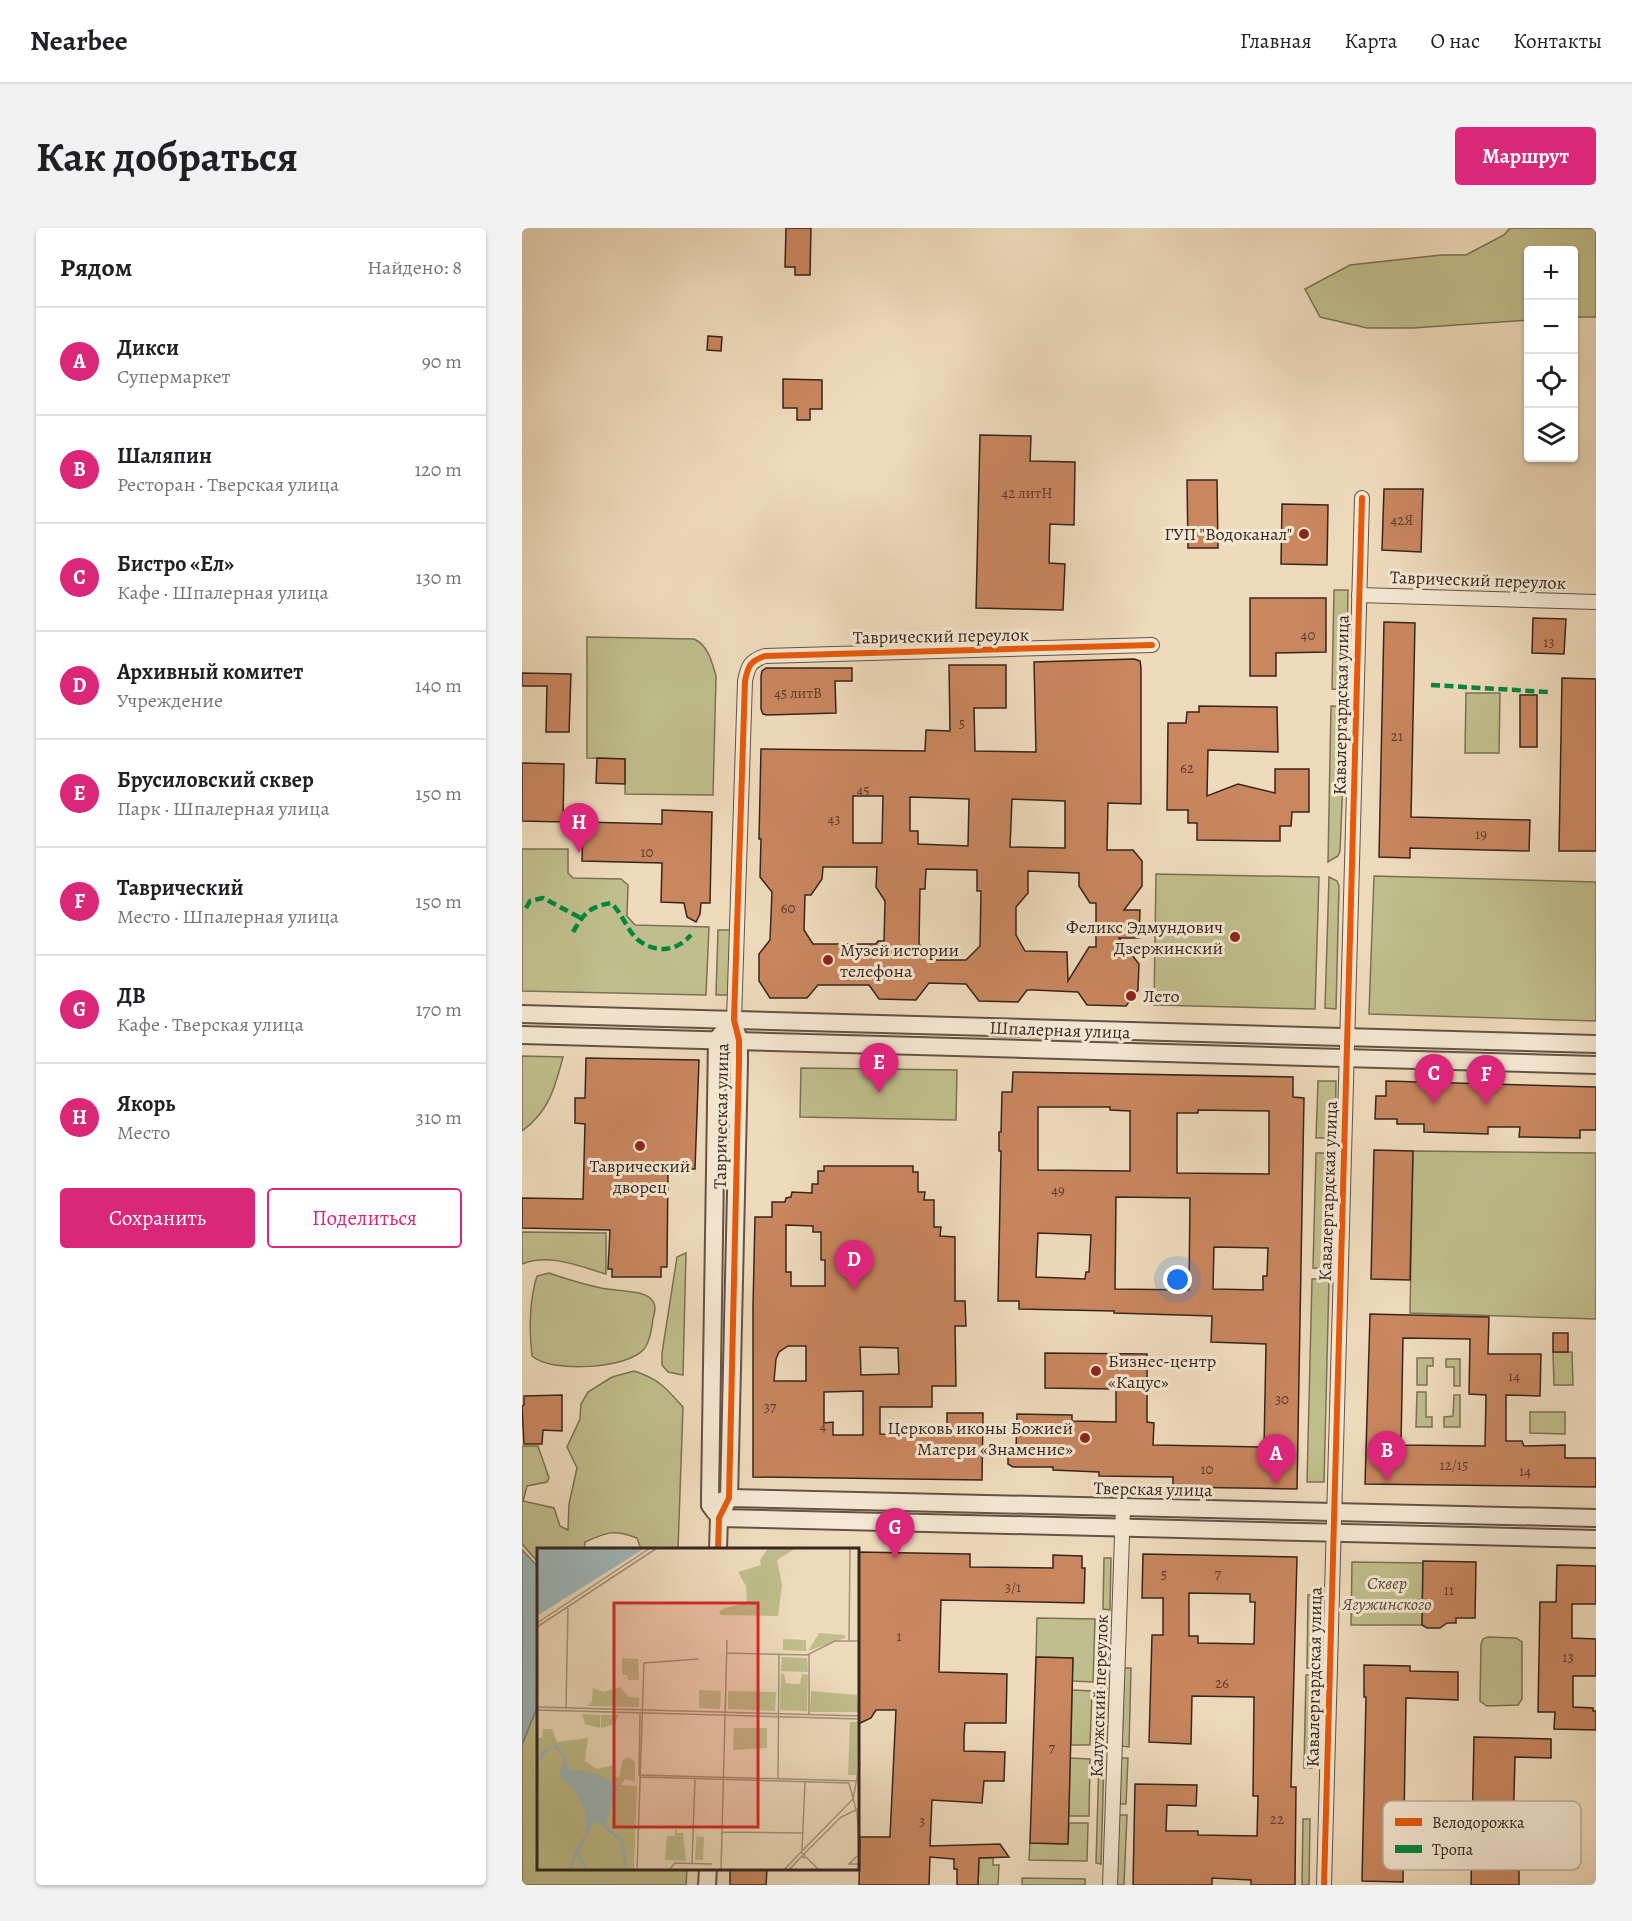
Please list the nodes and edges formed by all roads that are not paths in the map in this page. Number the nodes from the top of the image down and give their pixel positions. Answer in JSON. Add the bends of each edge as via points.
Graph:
{"nodes":[{"id":1,"x":1362,"y":498,"type":"dead end"},
{"id":2,"x":1359,"y":595,"type":"junction"},
{"id":3,"x":1596,"y":602,"type":"edge"},
{"id":4,"x":1152,"y":645,"type":"dead end"},
{"id":5,"x":745,"y":681,"type":"joint"},
{"id":6,"x":522,"y":1014,"type":"edge"},
{"id":7,"x":734,"y":1020,"type":"junction"},
{"id":8,"x":522,"y":1035,"type":"edge"},
{"id":9,"x":1348,"y":1036,"type":"junction"},
{"id":10,"x":717,"y":1039,"type":"junction"},
{"id":11,"x":739,"y":1040,"type":"junction"},
{"id":12,"x":1596,"y":1044,"type":"edge"},
{"id":13,"x":1347,"y":1058,"type":"junction"},
{"id":14,"x":1596,"y":1065,"type":"edge"},
{"id":15,"x":729,"y":1498,"type":"junction"},
{"id":16,"x":1123,"y":1507,"type":"junction"},
{"id":17,"x":714,"y":1511,"type":"junction"},
{"id":18,"x":1333,"y":1512,"type":"junction"},
{"id":19,"x":1596,"y":1518,"type":"edge"},
{"id":20,"x":1123,"y":1527,"type":"junction"},
{"id":21,"x":1333,"y":1531,"type":"junction"},
{"id":22,"x":1596,"y":1539,"type":"edge"},
{"id":23,"x":718,"y":1548,"type":"edge"},
{"id":24,"x":708,"y":1870,"type":"edge"},
{"id":25,"x":707,"y":1885,"type":"edge"},
{"id":26,"x":1110,"y":1885,"type":"edge"},
{"id":27,"x":1324,"y":1885,"type":"edge"}],
"edges":[{"from":1,"to":2,"type":"street","name":"Кавалергардская улица"},
{"from":2,"to":3,"type":"street","name":"Таврический переулок"},
{"from":2,"to":9,"type":"street","name":"Кавалергардская улица"},
{"from":4,"to":5,"type":"street","name":"Таврический переулок","via":[[765,656],[748,668]]},
{"from":5,"to":7,"type":"street","name":"Таврическая улица"},
{"from":6,"to":7,"type":"street","name":"Шпалерная улица"},
{"from":7,"to":9,"type":"street","name":"Шпалерная улица"},
{"from":7,"to":10,"type":"street","name":"Таврическая улица"},
{"from":7,"to":11,"type":"street","name":"Таврическая улица"},
{"from":8,"to":10,"type":"street","name":"Шпалерная улица"},
{"from":9,"to":12,"type":"street","name":"Шпалерная улица"},
{"from":9,"to":13,"type":"street","name":"Кавалергардская улица"},
{"from":10,"to":11,"type":"street","name":"Шпалерная улица"},
{"from":10,"to":17,"type":"street","name":"Таврическая улица"},
{"from":11,"to":13,"type":"street","name":"Шпалерная улица"},
{"from":11,"to":15,"type":"street","name":"Таврическая улица"},
{"from":13,"to":14,"type":"street","name":"Шпалерная улица"},
{"from":13,"to":18,"type":"street","name":"Кавалергардская улица"},
{"from":15,"to":16,"type":"street","name":"Тверская улица"},
{"from":15,"to":17,"type":"street","name":"Таврическая улица"},
{"from":16,"to":18,"type":"street","name":"Тверская улица"},
{"from":16,"to":20,"type":"street","name":"Калужский переулок"},
{"from":17,"to":20,"type":"street"},
{"from":17,"to":23,"type":"street","name":"Таврическая улица"},
{"from":18,"to":19,"type":"street","name":"Тверская улица"},
{"from":18,"to":21,"type":"street","name":"Кавалергардская улица"},
{"from":20,"to":21,"type":"street"},
{"from":20,"to":26,"type":"street","name":"Калужский переулок"},
{"from":21,"to":22,"type":"street"},
{"from":21,"to":27,"type":"street","name":"Кавалергардская улица"},
{"from":24,"to":25,"type":"street"}]}
